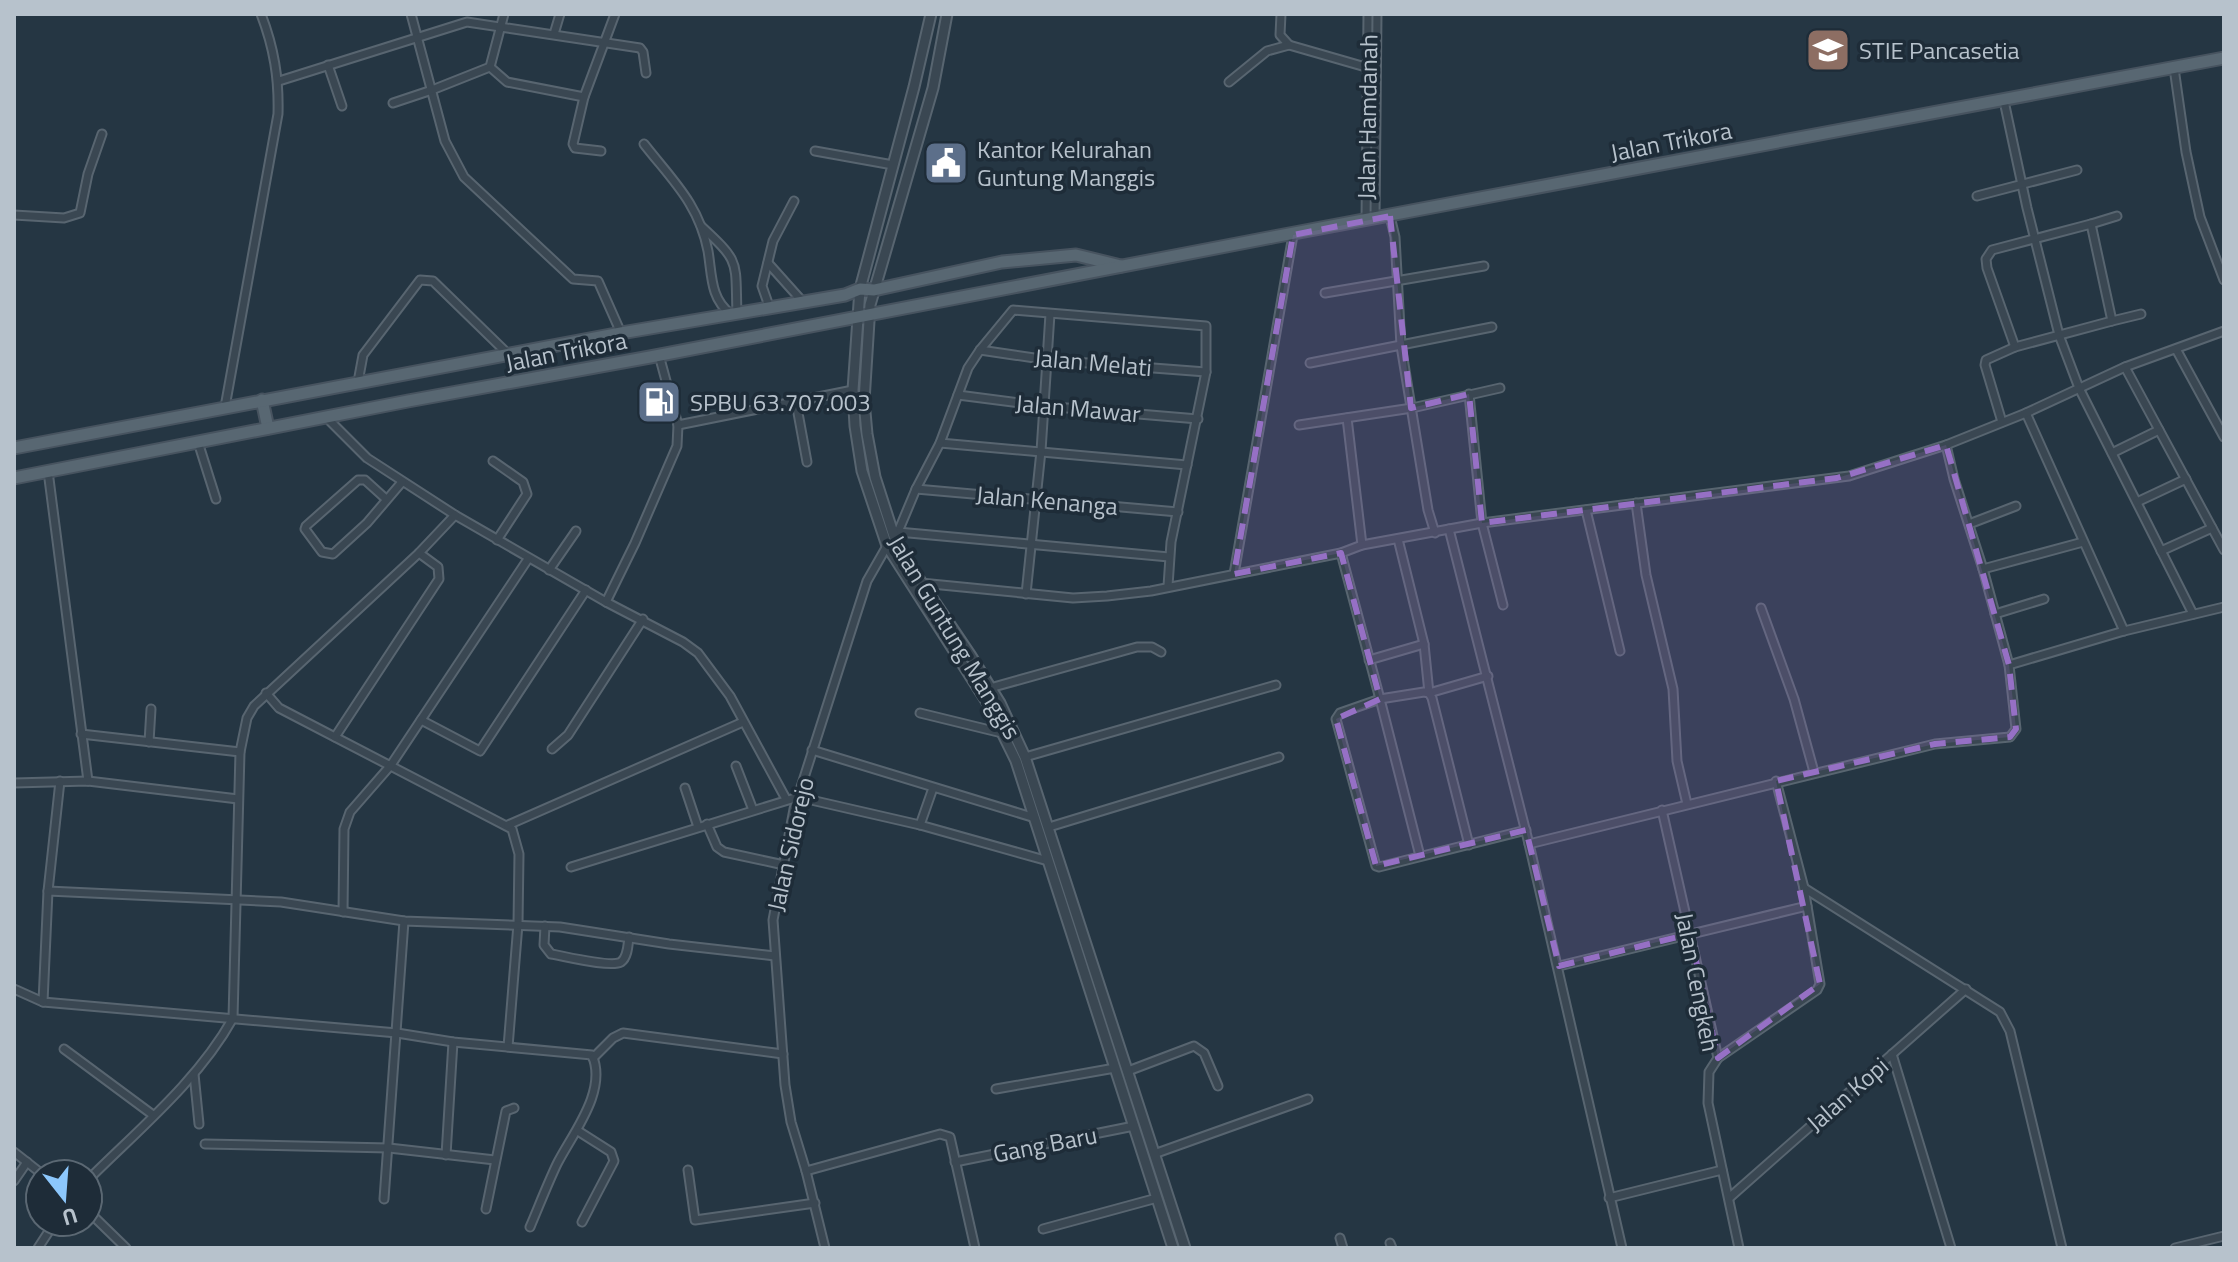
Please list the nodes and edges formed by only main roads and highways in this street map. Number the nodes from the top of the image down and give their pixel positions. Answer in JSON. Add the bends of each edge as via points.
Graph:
{"nodes":[{"id":1,"x":2224,"y":58,"type":"edge"},
{"id":2,"x":1076,"y":255,"type":"junction"},
{"id":3,"x":1126,"y":267,"type":"junction"},
{"id":4,"x":1078,"y":275,"type":"junction"},
{"id":5,"x":262,"y":400,"type":"junction"},
{"id":6,"x":268,"y":428,"type":"junction"},
{"id":7,"x":14,"y":448,"type":"edge"},
{"id":8,"x":14,"y":478,"type":"edge"}],
"edges":[{"from":1,"to":3,"type":"main road","name":"Jalan Trikora"},
{"from":2,"to":3,"type":"main road","name":"Jalan Trikora"},
{"from":2,"to":4,"type":"main road"},
{"from":2,"to":5,"type":"main road","name":"Jalan Trikora","via":[[1002,262],[874,290]]},
{"from":3,"to":4,"type":"main road","name":"Jalan Trikora"},
{"from":4,"to":6,"type":"main road","name":"Jalan Trikora"},
{"from":5,"to":6,"type":"main road"},
{"from":5,"to":7,"type":"main road","name":"Jalan Trikora"},
{"from":6,"to":8,"type":"main road","name":"Jalan Trikora"}]}
